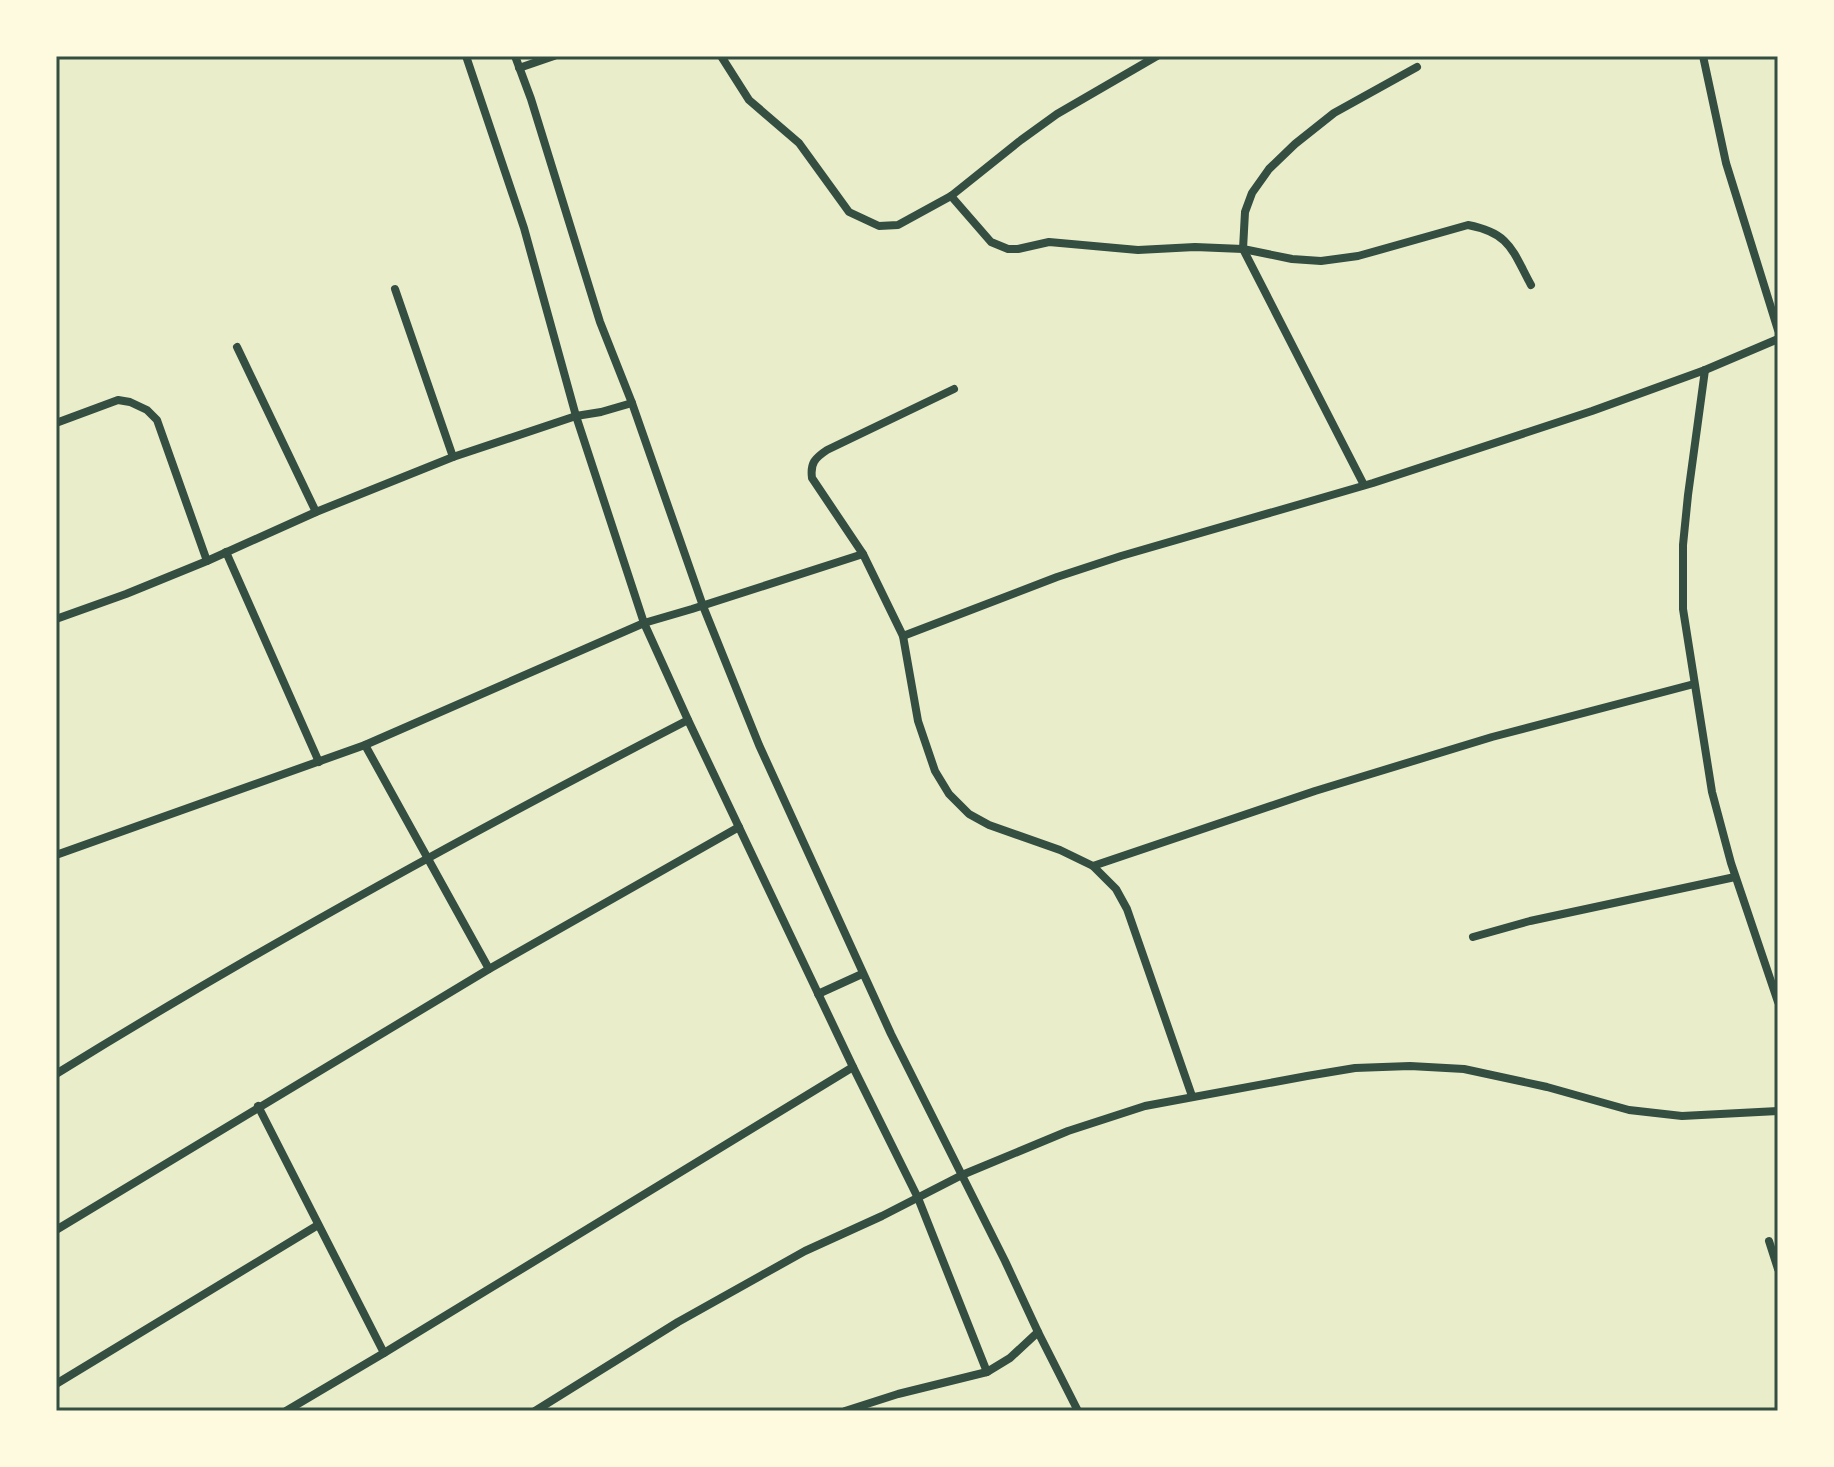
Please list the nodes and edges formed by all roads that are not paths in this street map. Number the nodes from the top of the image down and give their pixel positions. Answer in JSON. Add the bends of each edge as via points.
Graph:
{"nodes":[{"id":1,"x":466,"y":56,"type":"edge"},
{"id":2,"x":515,"y":56,"type":"edge"},
{"id":3,"x":554,"y":56,"type":"edge"},
{"id":4,"x":721,"y":56,"type":"edge"},
{"id":5,"x":1157,"y":56,"type":"edge"},
{"id":6,"x":1703,"y":56,"type":"edge"},
{"id":7,"x":1417,"y":67,"type":"dead end"},
{"id":8,"x":519,"y":68,"type":"junction"},
{"id":9,"x":951,"y":196,"type":"junction"},
{"id":10,"x":1243,"y":249,"type":"junction"},
{"id":11,"x":1531,"y":285,"type":"dead end"},
{"id":12,"x":395,"y":289,"type":"dead end"},
{"id":13,"x":1778,"y":330,"type":"edge"},
{"id":14,"x":1778,"y":339,"type":"edge"},
{"id":15,"x":237,"y":347,"type":"dead end"},
{"id":16,"x":1705,"y":370,"type":"junction"},
{"id":17,"x":954,"y":389,"type":"dead end"},
{"id":18,"x":632,"y":403,"type":"junction"},
{"id":19,"x":576,"y":416,"type":"junction"},
{"id":20,"x":56,"y":423,"type":"edge"},
{"id":21,"x":453,"y":457,"type":"junction"},
{"id":22,"x":1364,"y":485,"type":"junction"},
{"id":23,"x":316,"y":512,"type":"junction"},
{"id":24,"x":226,"y":552,"type":"junction"},
{"id":25,"x":863,"y":554,"type":"junction"},
{"id":26,"x":207,"y":561,"type":"junction"},
{"id":27,"x":703,"y":606,"type":"junction"},
{"id":28,"x":56,"y":619,"type":"edge"},
{"id":29,"x":644,"y":623,"type":"junction"},
{"id":30,"x":903,"y":636,"type":"junction"},
{"id":31,"x":1694,"y":684,"type":"junction"},
{"id":32,"x":688,"y":720,"type":"junction"},
{"id":33,"x":365,"y":745,"type":"junction"},
{"id":34,"x":319,"y":762,"type":"junction"},
{"id":35,"x":739,"y":827,"type":"junction"},
{"id":36,"x":56,"y":855,"type":"edge"},
{"id":37,"x":427,"y":859,"type":"junction"},
{"id":38,"x":1093,"y":866,"type":"junction"},
{"id":39,"x":1735,"y":877,"type":"junction"},
{"id":40,"x":1473,"y":937,"type":"dead end"},
{"id":41,"x":489,"y":969,"type":"junction"},
{"id":42,"x":859,"y":975,"type":"junction"},
{"id":43,"x":818,"y":994,"type":"junction"},
{"id":44,"x":1778,"y":1002,"type":"edge"},
{"id":45,"x":853,"y":1067,"type":"junction"},
{"id":46,"x":56,"y":1074,"type":"edge"},
{"id":47,"x":1192,"y":1096,"type":"junction"},
{"id":48,"x":258,"y":1106,"type":"junction"},
{"id":49,"x":1778,"y":1111,"type":"edge"},
{"id":50,"x":962,"y":1175,"type":"junction"},
{"id":51,"x":918,"y":1198,"type":"junction"},
{"id":52,"x":318,"y":1225,"type":"junction"},
{"id":53,"x":56,"y":1230,"type":"edge"},
{"id":54,"x":1769,"y":1241,"type":"dead end"},
{"id":55,"x":1778,"y":1269,"type":"edge"},
{"id":56,"x":1038,"y":1332,"type":"junction"},
{"id":57,"x":384,"y":1353,"type":"junction"},
{"id":58,"x":987,"y":1372,"type":"junction"},
{"id":59,"x":56,"y":1384,"type":"edge"},
{"id":60,"x":286,"y":1411,"type":"edge"},
{"id":61,"x":535,"y":1411,"type":"edge"},
{"id":62,"x":845,"y":1411,"type":"edge"},
{"id":63,"x":1078,"y":1411,"type":"edge"}],
"edges":[{"from":1,"to":19,"type":"street","via":[[524,228]]},
{"from":2,"to":8,"type":"street"},
{"from":3,"to":8,"type":"street"},
{"from":4,"to":9,"type":"street","via":[[749,100],[799,143],[849,212],[879,226],[898,225]]},
{"from":5,"to":9,"type":"street","via":[[1057,114]]},
{"from":6,"to":13,"type":"street","via":[[1726,163]]},
{"from":7,"to":10,"type":"street","via":[[1334,113],[1269,169],[1245,212]]},
{"from":8,"to":18,"type":"street","via":[[600,322]]},
{"from":9,"to":10,"type":"street","via":[[991,242],[1008,249],[1049,242],[1138,250]]},
{"from":10,"to":11,"type":"street","via":[[1321,261],[1468,225],[1499,235]]},
{"from":10,"to":22,"type":"street"},
{"from":12,"to":21,"type":"street"},
{"from":14,"to":16,"type":"street"},
{"from":15,"to":23,"type":"street"},
{"from":16,"to":22,"type":"street"},
{"from":16,"to":31,"type":"street","via":[[1683,545],[1683,609]]},
{"from":17,"to":25,"type":"street","via":[[827,450],[811,467],[816,486]]},
{"from":18,"to":19,"type":"street"},
{"from":18,"to":27,"type":"street"},
{"from":19,"to":21,"type":"street"},
{"from":19,"to":29,"type":"street"},
{"from":20,"to":26,"type":"street","via":[[118,400],[147,410],[157,420]]},
{"from":21,"to":23,"type":"street"},
{"from":22,"to":30,"type":"street","via":[[1121,556]]},
{"from":23,"to":24,"type":"street"},
{"from":24,"to":26,"type":"street"},
{"from":24,"to":34,"type":"street"},
{"from":25,"to":27,"type":"street"},
{"from":25,"to":30,"type":"street"},
{"from":26,"to":28,"type":"street"},
{"from":27,"to":29,"type":"street"},
{"from":27,"to":42,"type":"street"},
{"from":29,"to":32,"type":"street"},
{"from":29,"to":33,"type":"street"},
{"from":30,"to":38,"type":"street","via":[[918,721],[949,794],[989,825]]},
{"from":31,"to":38,"type":"street","via":[[1492,737]]},
{"from":31,"to":39,"type":"street","via":[[1712,792]]},
{"from":32,"to":35,"type":"street"},
{"from":32,"to":37,"type":"street"},
{"from":33,"to":34,"type":"street"},
{"from":33,"to":37,"type":"street"},
{"from":34,"to":36,"type":"street"},
{"from":35,"to":41,"type":"street"},
{"from":35,"to":43,"type":"street"},
{"from":37,"to":41,"type":"street"},
{"from":37,"to":46,"type":"street"},
{"from":38,"to":47,"type":"street","via":[[1127,909]]},
{"from":39,"to":40,"type":"street"},
{"from":39,"to":44,"type":"street"},
{"from":41,"to":48,"type":"street"},
{"from":42,"to":43,"type":"street"},
{"from":42,"to":50,"type":"street"},
{"from":43,"to":45,"type":"street"},
{"from":45,"to":51,"type":"street"},
{"from":45,"to":57,"type":"street"},
{"from":47,"to":49,"type":"street","via":[[1355,1068],[1410,1066],[1464,1069],[1629,1110],[1682,1116]]},
{"from":47,"to":50,"type":"street","via":[[1068,1131]]},
{"from":48,"to":52,"type":"street"},
{"from":48,"to":53,"type":"street"},
{"from":50,"to":51,"type":"street"},
{"from":50,"to":56,"type":"street"},
{"from":51,"to":58,"type":"street"},
{"from":51,"to":61,"type":"street","via":[[738,1288]]},
{"from":52,"to":57,"type":"street"},
{"from":52,"to":59,"type":"street"},
{"from":54,"to":55,"type":"street"},
{"from":56,"to":58,"type":"street"},
{"from":56,"to":63,"type":"street"},
{"from":57,"to":60,"type":"street"},
{"from":58,"to":62,"type":"street"}]}
